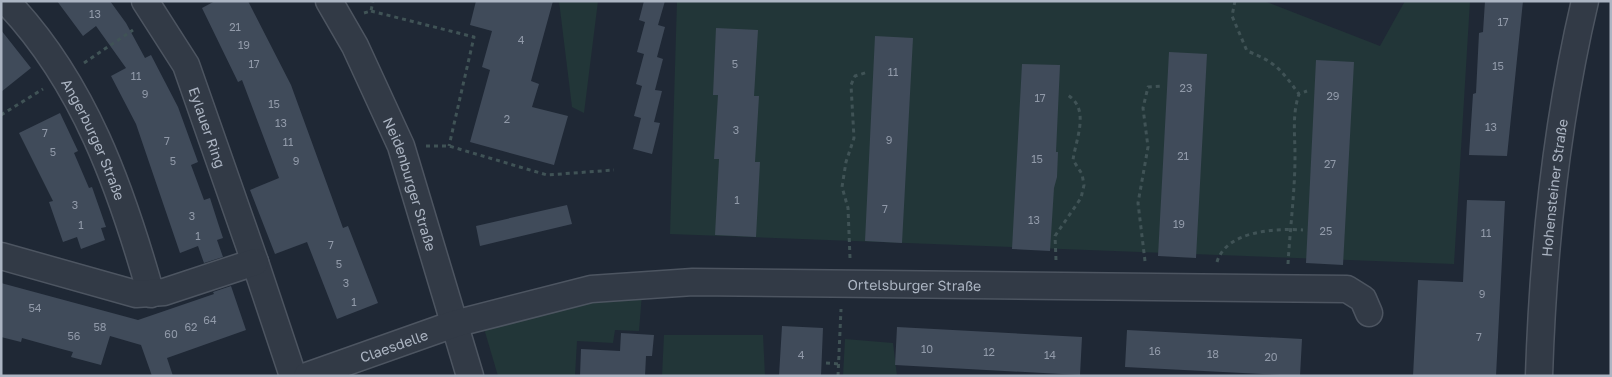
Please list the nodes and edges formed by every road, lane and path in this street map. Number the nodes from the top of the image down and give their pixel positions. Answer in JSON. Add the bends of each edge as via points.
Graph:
{"nodes":[{"id":1,"x":6,"y":1,"type":"edge"},
{"id":2,"x":329,"y":1,"type":"edge"},
{"id":3,"x":1236,"y":1,"type":"edge"},
{"id":4,"x":1585,"y":1,"type":"edge"},
{"id":5,"x":149,"y":8,"type":"edge"},
{"id":6,"x":371,"y":11,"type":"dead end"},
{"id":7,"x":868,"y":72,"type":"dead end"},
{"id":8,"x":65,"y":75,"type":"junction"},
{"id":9,"x":1162,"y":86,"type":"dead end"},
{"id":10,"x":1307,"y":91,"type":"dead end"},
{"id":11,"x":1066,"y":94,"type":"dead end"},
{"id":12,"x":1300,"y":94,"type":"junction"},
{"id":13,"x":1,"y":115,"type":"edge"},
{"id":14,"x":401,"y":146,"type":"junction"},
{"id":15,"x":449,"y":146,"type":"junction"},
{"id":16,"x":614,"y":170,"type":"dead end"},
{"id":17,"x":1289,"y":229,"type":"junction"},
{"id":18,"x":1303,"y":230,"type":"dead end"},
{"id":19,"x":1289,"y":247,"type":"dead end"},
{"id":20,"x":1,"y":256,"type":"edge"},
{"id":21,"x":255,"y":262,"type":"junction"},
{"id":22,"x":847,"y":284,"type":"junction"},
{"id":23,"x":1056,"y":286,"type":"junction"},
{"id":24,"x":1148,"y":287,"type":"junction"},
{"id":25,"x":1217,"y":288,"type":"junction"},
{"id":26,"x":151,"y":294,"type":"junction"},
{"id":27,"x":1369,"y":313,"type":"dead end"},
{"id":28,"x":454,"y":324,"type":"junction"},
{"id":29,"x":826,"y":363,"type":"dead end"},
{"id":30,"x":839,"y":364,"type":"junction"},
{"id":31,"x":293,"y":376,"type":"edge"},
{"id":32,"x":307,"y":376,"type":"edge"},
{"id":33,"x":470,"y":376,"type":"edge"},
{"id":34,"x":838,"y":376,"type":"edge"},
{"id":35,"x":1539,"y":376,"type":"edge"}],
"edges":[{"from":1,"to":8,"type":"street","name":"Angerburger Straße"},
{"from":2,"to":14,"type":"street","name":"Neidenburger Straße","via":[[355,46]]},
{"from":3,"to":12,"type":"path","via":[[1232,16],[1247,51],[1276,65]]},
{"from":4,"to":35,"type":"street","name":"Hohensteiner Straße","via":[[1570,64],[1551,194],[1541,292]]},
{"from":5,"to":8,"type":"path"},
{"from":5,"to":21,"type":"street","name":"Eylauer Ring","via":[[186,64]]},
{"from":6,"to":15,"type":"path","via":[[474,38]]},
{"from":7,"to":22,"type":"path","via":[[854,76],[851,85],[854,138],[842,187],[848,208]]},
{"from":8,"to":13,"type":"path"},
{"from":8,"to":26,"type":"street","name":"Angerburger Straße","via":[[103,150]]},
{"from":9,"to":24,"type":"path","via":[[1148,87],[1143,108],[1148,147],[1140,184],[1138,218]]},
{"from":10,"to":12,"type":"path"},
{"from":11,"to":23,"type":"path","via":[[1080,109],[1073,160],[1084,184],[1082,198],[1055,236]]},
{"from":12,"to":17,"type":"path","via":[[1295,107]]},
{"from":14,"to":15,"type":"path"},
{"from":14,"to":28,"type":"street","name":"Neidenburger Straße"},
{"from":15,"to":16,"type":"path","via":[[548,176]]},
{"from":17,"to":18,"type":"path"},
{"from":17,"to":19,"type":"path"},
{"from":17,"to":25,"type":"path","via":[[1230,243],[1220,252],[1217,262]]},
{"from":20,"to":26,"type":"street","via":[[136,294]]},
{"from":21,"to":26,"type":"street"},
{"from":21,"to":31,"type":"street","name":"Eylauer Ring"},
{"from":22,"to":23,"type":"street","name":"Ortelsburger Straße"},
{"from":22,"to":28,"type":"street","name":"Ortelsburger Straße","via":[[692,282],[591,289]]},
{"from":22,"to":30,"type":"path"},
{"from":23,"to":24,"type":"street","name":"Ortelsburger Straße"},
{"from":24,"to":25,"type":"street","name":"Ortelsburger Straße"},
{"from":25,"to":27,"type":"street","name":"Ortelsburger Straße","via":[[1347,289],[1364,299]]},
{"from":28,"to":32,"type":"street","name":"Claesdelle"},
{"from":28,"to":33,"type":"street","name":"Neidenburger Straße"},
{"from":29,"to":30,"type":"path"},
{"from":30,"to":34,"type":"path"}]}
